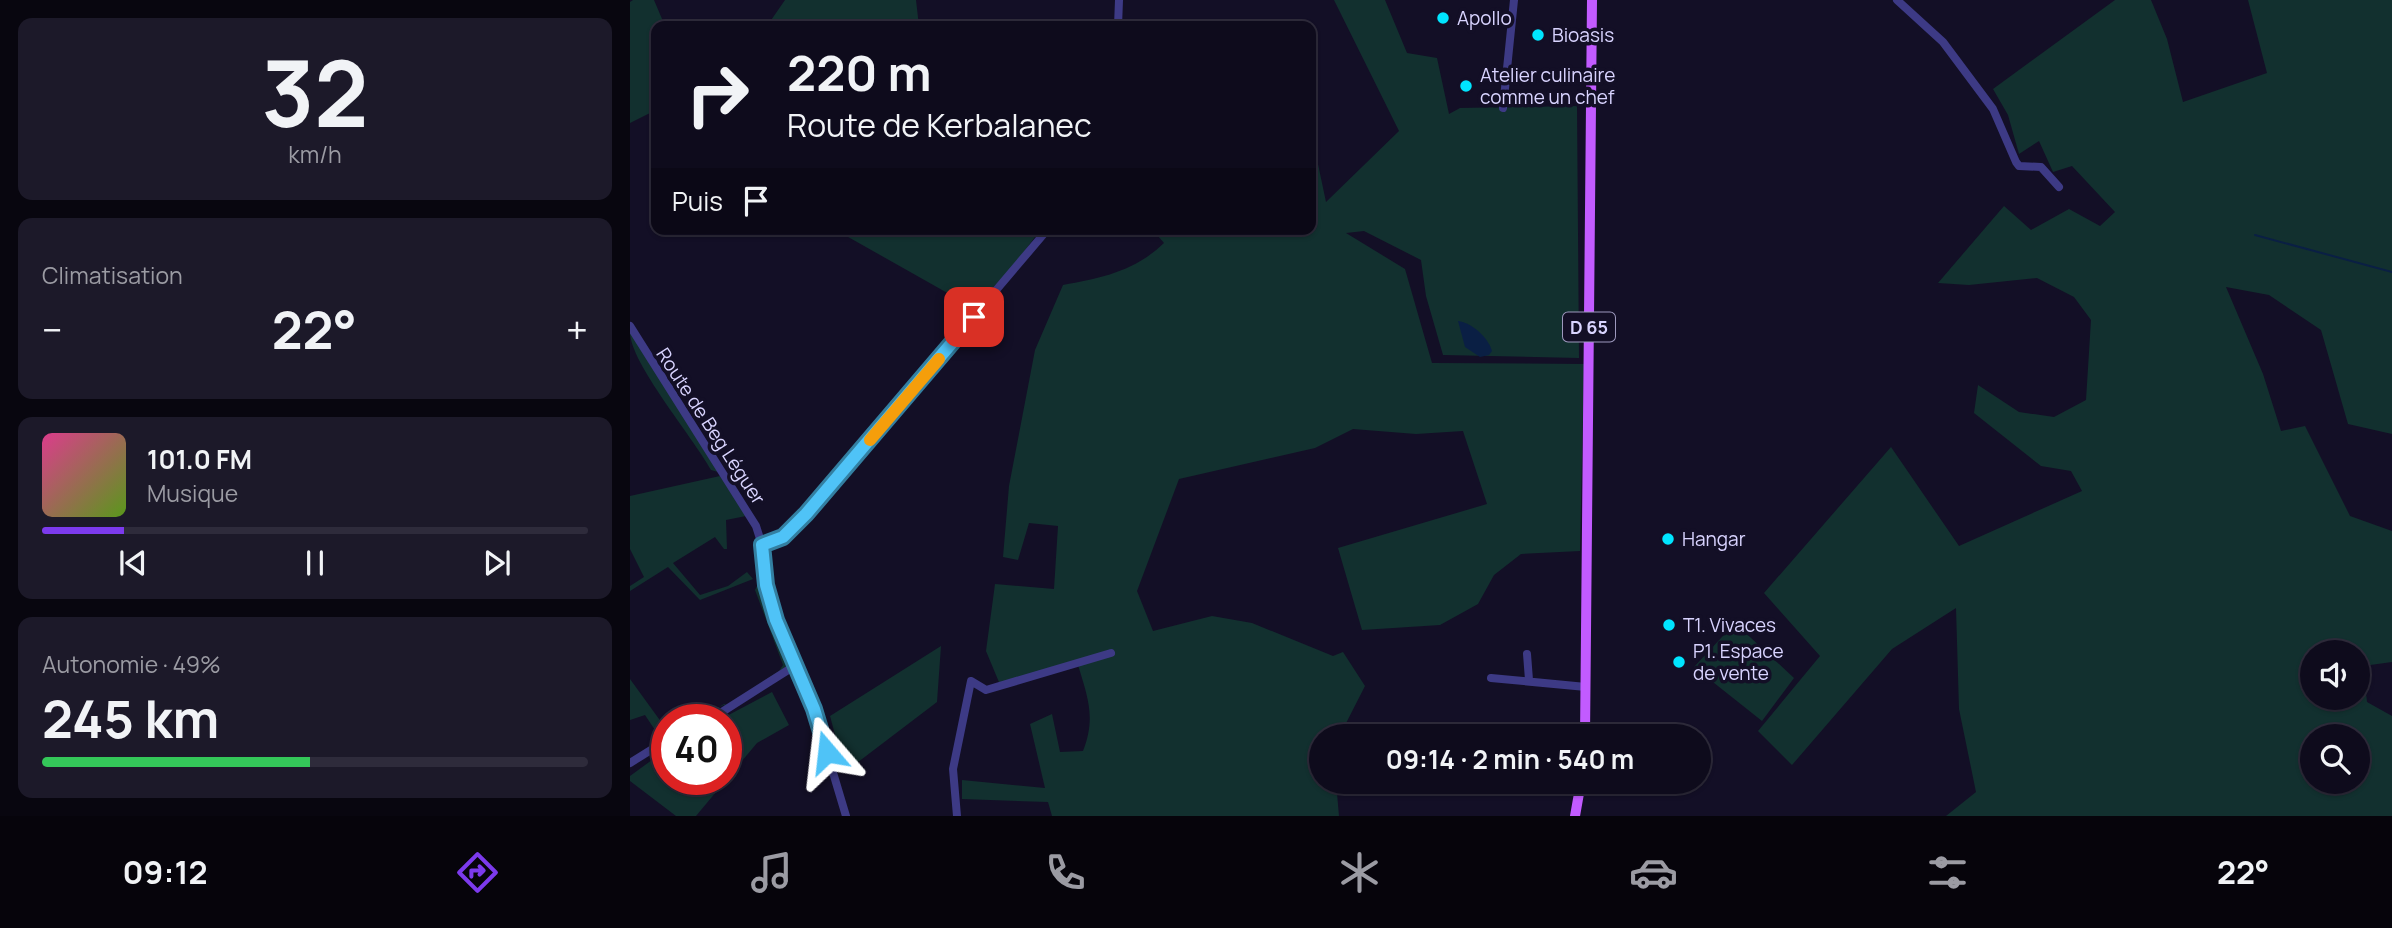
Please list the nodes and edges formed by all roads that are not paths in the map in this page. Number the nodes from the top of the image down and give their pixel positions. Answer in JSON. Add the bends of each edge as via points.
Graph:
{"nodes":[{"id":1,"x":1119,"y":0,"type":"edge"},
{"id":2,"x":1514,"y":0,"type":"edge"},
{"id":3,"x":1592,"y":0,"type":"edge"},
{"id":4,"x":1897,"y":0,"type":"edge"},
{"id":5,"x":1118,"y":21,"type":"edge"},
{"id":6,"x":1503,"y":108,"type":"dead end"},
{"id":7,"x":2059,"y":187,"type":"dead end"},
{"id":8,"x":1043,"y":235,"type":"edge"},
{"id":9,"x":630,"y":326,"type":"edge"},
{"id":10,"x":762,"y":545,"type":"junction"},
{"id":11,"x":1111,"y":653,"type":"dead end"},
{"id":12,"x":1528,"y":654,"type":"dead end"},
{"id":13,"x":796,"y":665,"type":"junction"},
{"id":14,"x":1491,"y":678,"type":"dead end"},
{"id":15,"x":1529,"y":680,"type":"junction"},
{"id":16,"x":1587,"y":687,"type":"junction"},
{"id":17,"x":735,"y":704,"type":"edge"},
{"id":18,"x":1586,"y":724,"type":"edge"},
{"id":19,"x":651,"y":750,"type":"edge"},
{"id":20,"x":630,"y":763,"type":"edge"},
{"id":21,"x":1579,"y":794,"type":"edge"},
{"id":22,"x":846,"y":816,"type":"edge"},
{"id":23,"x":957,"y":816,"type":"edge"},
{"id":24,"x":1575,"y":816,"type":"edge"}],
"edges":[{"from":1,"to":5,"type":"street"},
{"from":2,"to":6,"type":"street"},
{"from":3,"to":16,"type":"main road","number":"D 65"},
{"from":4,"to":7,"type":"street","via":[[1943,42],[1993,108],[2015,162],[2041,167]]},
{"from":8,"to":10,"type":"street","via":[[806,514],[783,537]]},
{"from":9,"to":10,"type":"street","name":"Route de Beg Léguer","via":[[747,509]]},
{"from":10,"to":13,"type":"street","name":"Route de Beg Léguer","via":[[768,593]]},
{"from":11,"to":23,"type":"street","via":[[986,690],[971,681],[953,769]]},
{"from":12,"to":15,"type":"street"},
{"from":13,"to":17,"type":"street"},
{"from":13,"to":22,"type":"street","name":"Route de Beg Léguer"},
{"from":14,"to":15,"type":"street"},
{"from":15,"to":16,"type":"street"},
{"from":16,"to":18,"type":"main road","number":"D 65"},
{"from":19,"to":20,"type":"street"},
{"from":21,"to":24,"type":"main road"}]}
